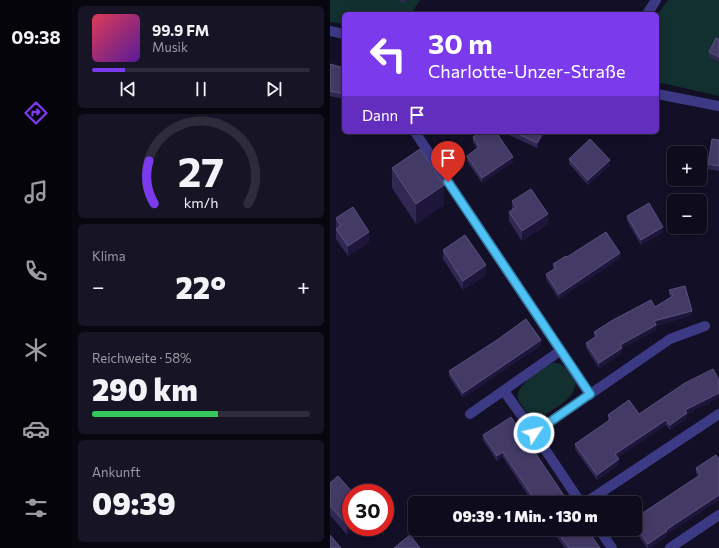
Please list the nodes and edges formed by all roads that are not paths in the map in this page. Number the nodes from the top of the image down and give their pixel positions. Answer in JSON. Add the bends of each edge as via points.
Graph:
{"nodes":[{"id":1,"x":656,"y":0,"type":"edge"},
{"id":2,"x":648,"y":12,"type":"edge"},
{"id":3,"x":330,"y":31,"type":"edge"},
{"id":4,"x":342,"y":34,"type":"edge"},
{"id":5,"x":659,"y":94,"type":"edge"},
{"id":6,"x":719,"y":106,"type":"edge"},
{"id":7,"x":416,"y":134,"type":"edge"},
{"id":8,"x":705,"y":326,"type":"dead end"},
{"id":9,"x":560,"y":351,"type":"junction"},
{"id":10,"x":504,"y":391,"type":"junction"},
{"id":11,"x":590,"y":394,"type":"junction"},
{"id":12,"x":470,"y":414,"type":"dead end"},
{"id":13,"x":719,"y":414,"type":"edge"},
{"id":14,"x":534,"y":433,"type":"junction"},
{"id":15,"x":576,"y":496,"type":"edge"},
{"id":16,"x":596,"y":496,"type":"edge"},
{"id":17,"x":719,"y":515,"type":"edge"},
{"id":18,"x":604,"y":536,"type":"edge"},
{"id":19,"x":612,"y":548,"type":"edge"},
{"id":20,"x":670,"y":548,"type":"edge"}],
"edges":[{"from":1,"to":2,"type":"street"},
{"from":3,"to":4,"type":"street"},
{"from":5,"to":6,"type":"street"},
{"from":7,"to":9,"type":"street"},
{"from":8,"to":11,"type":"street","via":[[670,338]]},
{"from":9,"to":10,"type":"street"},
{"from":9,"to":11,"type":"street"},
{"from":10,"to":12,"type":"street"},
{"from":10,"to":14,"type":"street"},
{"from":11,"to":14,"type":"street"},
{"from":13,"to":16,"type":"street"},
{"from":14,"to":15,"type":"street"},
{"from":17,"to":20,"type":"street"},
{"from":18,"to":19,"type":"street"}]}
